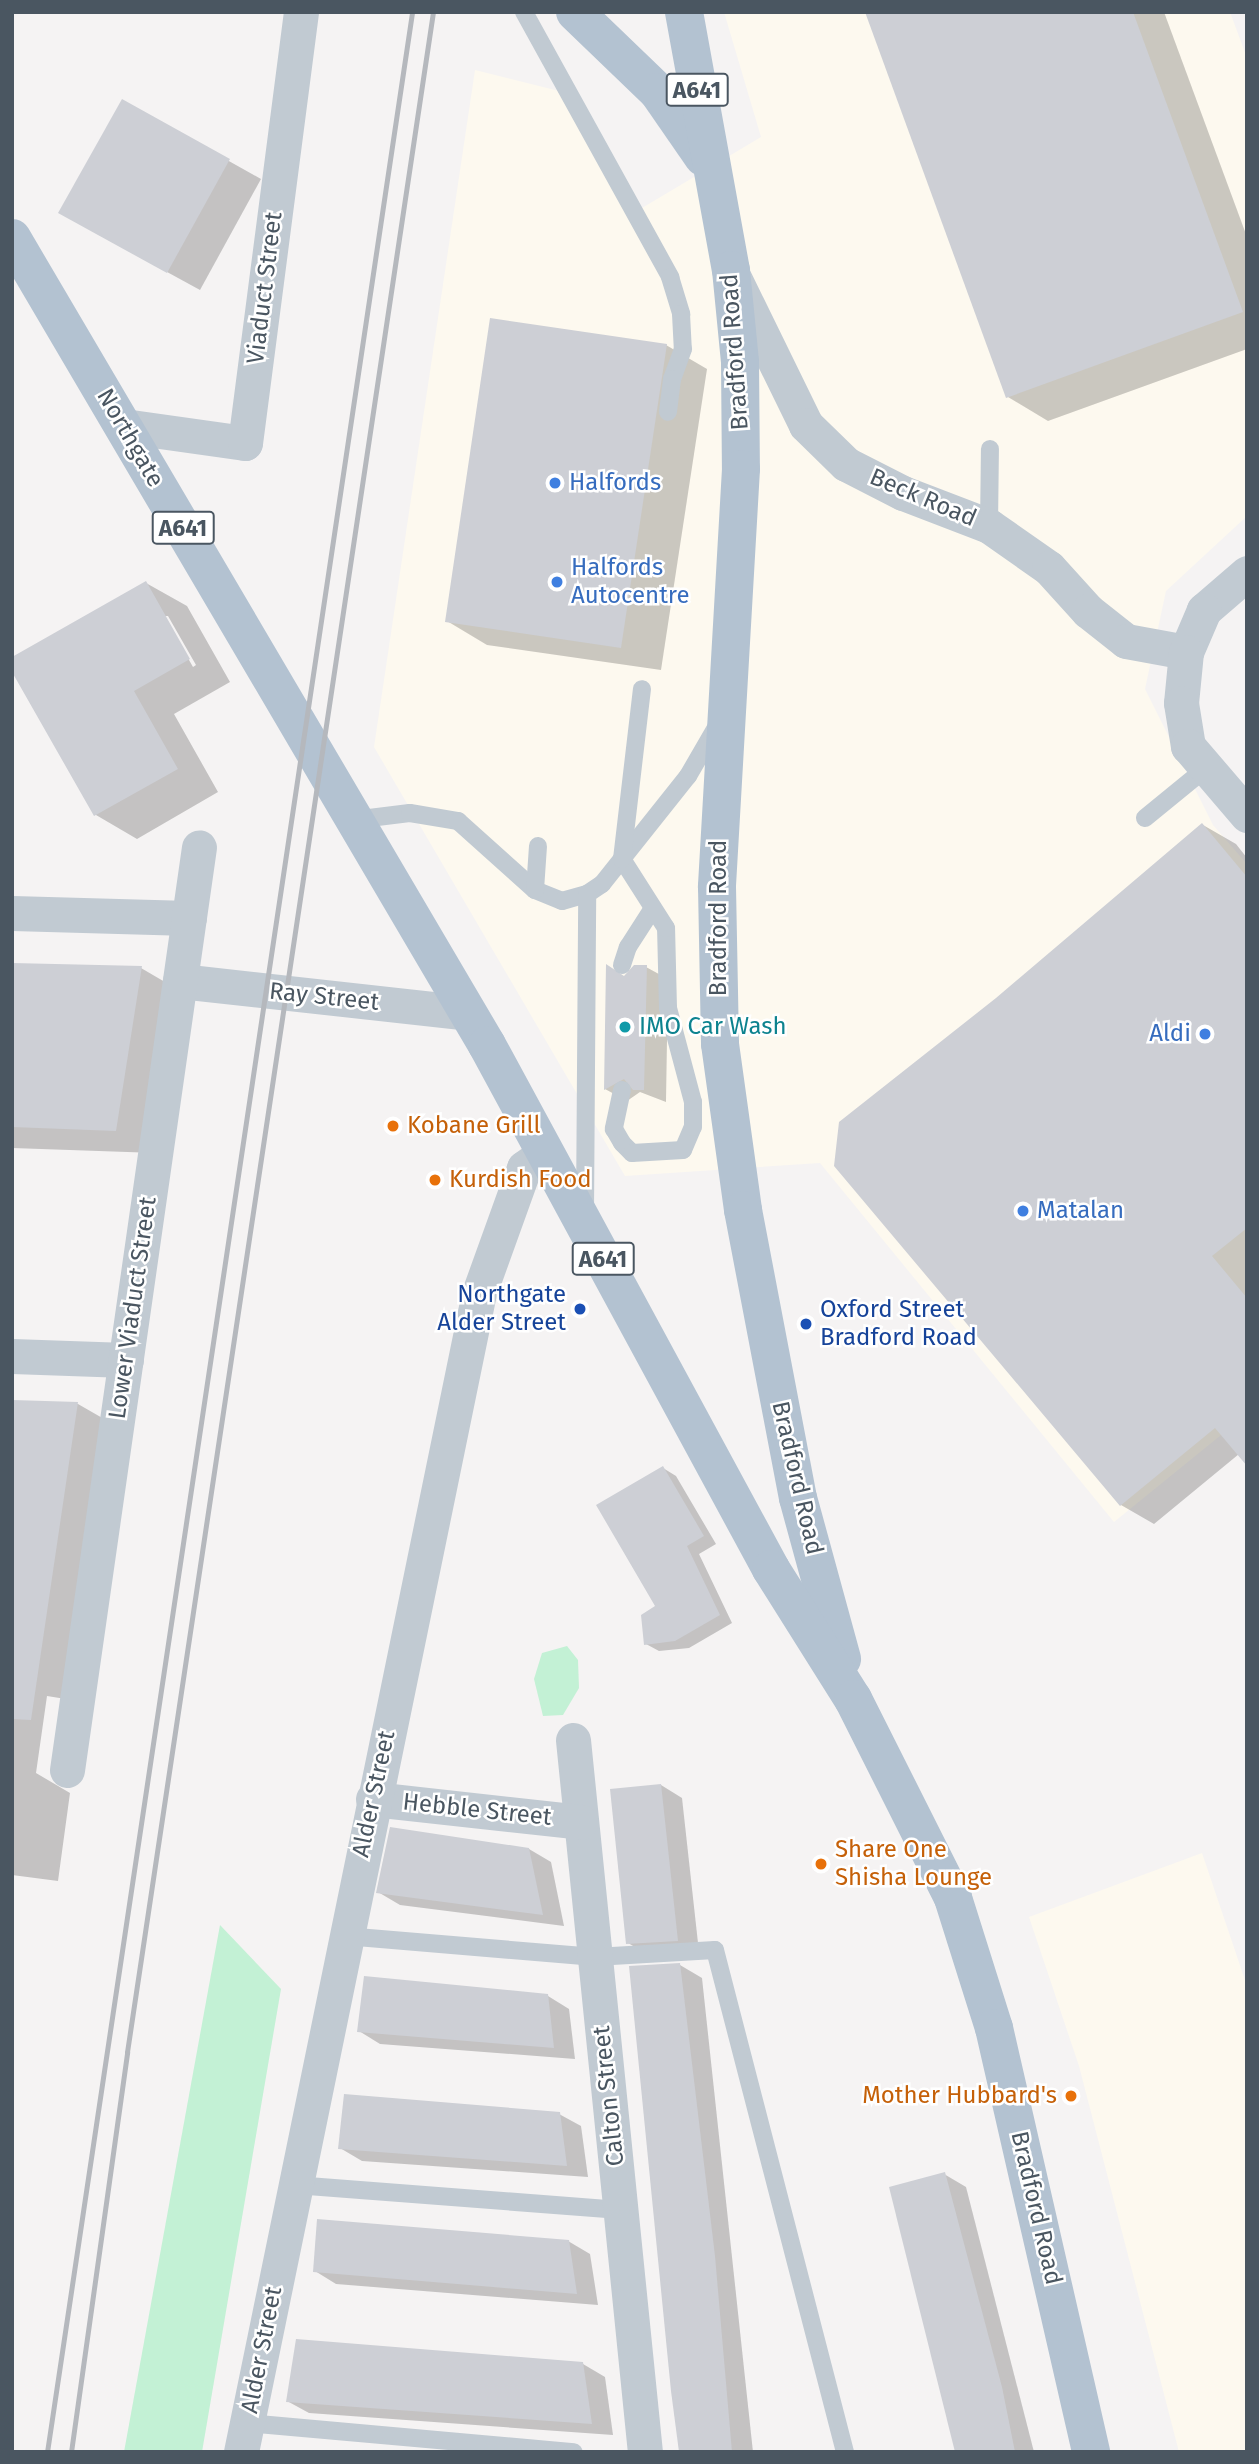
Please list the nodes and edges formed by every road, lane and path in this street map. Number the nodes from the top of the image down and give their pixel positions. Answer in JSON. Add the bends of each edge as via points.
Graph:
{"nodes":[{"id":1,"x":301,"y":12,"type":"edge"},
{"id":2,"x":524,"y":12,"type":"edge"},
{"id":3,"x":575,"y":12,"type":"edge"},
{"id":4,"x":684,"y":12,"type":"edge"},
{"id":5,"x":710,"y":168,"type":"junction"},
{"id":6,"x":12,"y":237,"type":"edge"},
{"id":7,"x":731,"y":270,"type":"junction"},
{"id":8,"x":668,"y":411,"type":"dead end"},
{"id":9,"x":124,"y":426,"type":"junction"},
{"id":10,"x":990,"y":449,"type":"dead end"},
{"id":11,"x":989,"y":526,"type":"junction"},
{"id":12,"x":1247,"y":573,"type":"edge"},
{"id":13,"x":1186,"y":652,"type":"junction"},
{"id":14,"x":642,"y":689,"type":"dead end"},
{"id":15,"x":724,"y":714,"type":"junction"},
{"id":16,"x":1205,"y":769,"type":"junction"},
{"id":17,"x":1247,"y":815,"type":"edge"},
{"id":18,"x":1146,"y":818,"type":"dead end"},
{"id":19,"x":353,"y":820,"type":"junction"},
{"id":20,"x":538,"y":846,"type":"dead end"},
{"id":21,"x":199,"y":847,"type":"dead end"},
{"id":22,"x":622,"y":859,"type":"junction"},
{"id":23,"x":535,"y":890,"type":"junction"},
{"id":24,"x":587,"y":894,"type":"junction"},
{"id":25,"x":653,"y":908,"type":"junction"},
{"id":26,"x":12,"y":913,"type":"edge"},
{"id":27,"x":189,"y":918,"type":"junction"},
{"id":28,"x":622,"y":965,"type":"dead end"},
{"id":29,"x":180,"y":981,"type":"junction"},
{"id":30,"x":468,"y":1013,"type":"junction"},
{"id":31,"x":622,"y":1090,"type":"dead end"},
{"id":32,"x":545,"y":1153,"type":"junction"},
{"id":33,"x":585,"y":1226,"type":"junction"},
{"id":34,"x":12,"y":1356,"type":"edge"},
{"id":35,"x":126,"y":1360,"type":"junction"},
{"id":36,"x":853,"y":1699,"type":"junction"},
{"id":37,"x":573,"y":1740,"type":"dead end"},
{"id":38,"x":67,"y":1770,"type":"dead end"},
{"id":39,"x":373,"y":1799,"type":"junction"},
{"id":40,"x":581,"y":1822,"type":"junction"},
{"id":41,"x":345,"y":1936,"type":"junction"},
{"id":42,"x":595,"y":1957,"type":"junction"},
{"id":43,"x":295,"y":2185,"type":"junction"},
{"id":44,"x":620,"y":2210,"type":"junction"},
{"id":45,"x":244,"y":2437,"type":"edge"},
{"id":46,"x":574,"y":2452,"type":"edge"},
{"id":47,"x":645,"y":2452,"type":"edge"},
{"id":48,"x":845,"y":2452,"type":"edge"},
{"id":49,"x":1091,"y":2452,"type":"edge"}],
"edges":[{"from":1,"to":9,"type":"street","name":"Viaduct Street","via":[[245,443]]},
{"from":2,"to":8,"type":"lane","via":[[670,277],[681,314],[683,349],[671,379]]},
{"from":3,"to":5,"type":"main road","via":[[658,92]]},
{"from":4,"to":5,"type":"main road","number":"A641"},
{"from":5,"to":7,"type":"main road","name":"Bradford Road","number":"A641"},
{"from":6,"to":9,"type":"main road","name":"Northgate","number":"A641"},
{"from":7,"to":11,"type":"street","name":"Beck Road","via":[[806,425],[836,454],[903,493]]},
{"from":7,"to":15,"type":"main road","name":"Bradford Road","number":"A641","via":[[740,362],[741,469]]},
{"from":9,"to":19,"type":"main road","name":"Northgate","number":"A641"},
{"from":10,"to":11,"type":"lane"},
{"from":11,"to":13,"type":"street","name":"Beck Road","via":[[1049,568],[1088,611],[1126,641]]},
{"from":12,"to":13,"type":"street","via":[[1204,610]]},
{"from":13,"to":16,"type":"street","via":[[1181,703],[1188,746]]},
{"from":14,"to":22,"type":"lane"},
{"from":15,"to":22,"type":"lane","via":[[688,776]]},
{"from":15,"to":36,"type":"main road","name":"Bradford Road","number":"A641","via":[[717,887],[720,1044],[743,1210],[798,1499]]},
{"from":16,"to":17,"type":"street"},
{"from":16,"to":18,"type":"lane"},
{"from":19,"to":23,"type":"lane","via":[[410,813],[458,821]]},
{"from":19,"to":30,"type":"main road","name":"Bradford Road","number":"A641"},
{"from":20,"to":23,"type":"lane"},
{"from":21,"to":27,"type":"street","name":"Lower Viaduct Street"},
{"from":22,"to":24,"type":"lane"},
{"from":22,"to":25,"type":"lane"},
{"from":23,"to":24,"type":"lane","via":[[562,901]]},
{"from":24,"to":33,"type":"lane"},
{"from":25,"to":28,"type":"lane"},
{"from":25,"to":31,"type":"lane","via":[[666,928],[668,1008],[693,1102],[693,1127],[683,1150],[632,1153],[614,1129]]},
{"from":26,"to":27,"type":"street"},
{"from":27,"to":29,"type":"street","name":"Lower Viaduct Street"},
{"from":29,"to":30,"type":"street","name":"Ray Street"},
{"from":29,"to":35,"type":"street","name":"Lower Viaduct Street"},
{"from":30,"to":32,"type":"main road","name":"Bradford Road","number":"A641"},
{"from":32,"to":33,"type":"main road","name":"Bradford Road","number":"A641"},
{"from":32,"to":39,"type":"street","name":"Alder Street","via":[[524,1168],[480,1293]]},
{"from":33,"to":36,"type":"main road","name":"Bradford Road","number":"A641","via":[[771,1569]]},
{"from":34,"to":35,"type":"street"},
{"from":35,"to":38,"type":"street","name":"Lower Viaduct Street"},
{"from":36,"to":49,"type":"main road","name":"Bradford Road","number":"A641","via":[[953,1898],[994,2028]]},
{"from":37,"to":40,"type":"street","name":"Calton Street"},
{"from":39,"to":40,"type":"street","name":"Hebble Street"},
{"from":39,"to":41,"type":"street","name":"Alder Street"},
{"from":40,"to":42,"type":"street","name":"Calton Street"},
{"from":41,"to":42,"type":"lane"},
{"from":41,"to":43,"type":"street","name":"Alder Street"},
{"from":42,"to":44,"type":"street","name":"Calton Street"},
{"from":42,"to":48,"type":"lane","via":[[715,1950]]},
{"from":43,"to":44,"type":"lane"},
{"from":43,"to":45,"type":"street","name":"Alder Street"},
{"from":44,"to":47,"type":"street","name":"Calton Street"},
{"from":45,"to":46,"type":"lane"}]}
